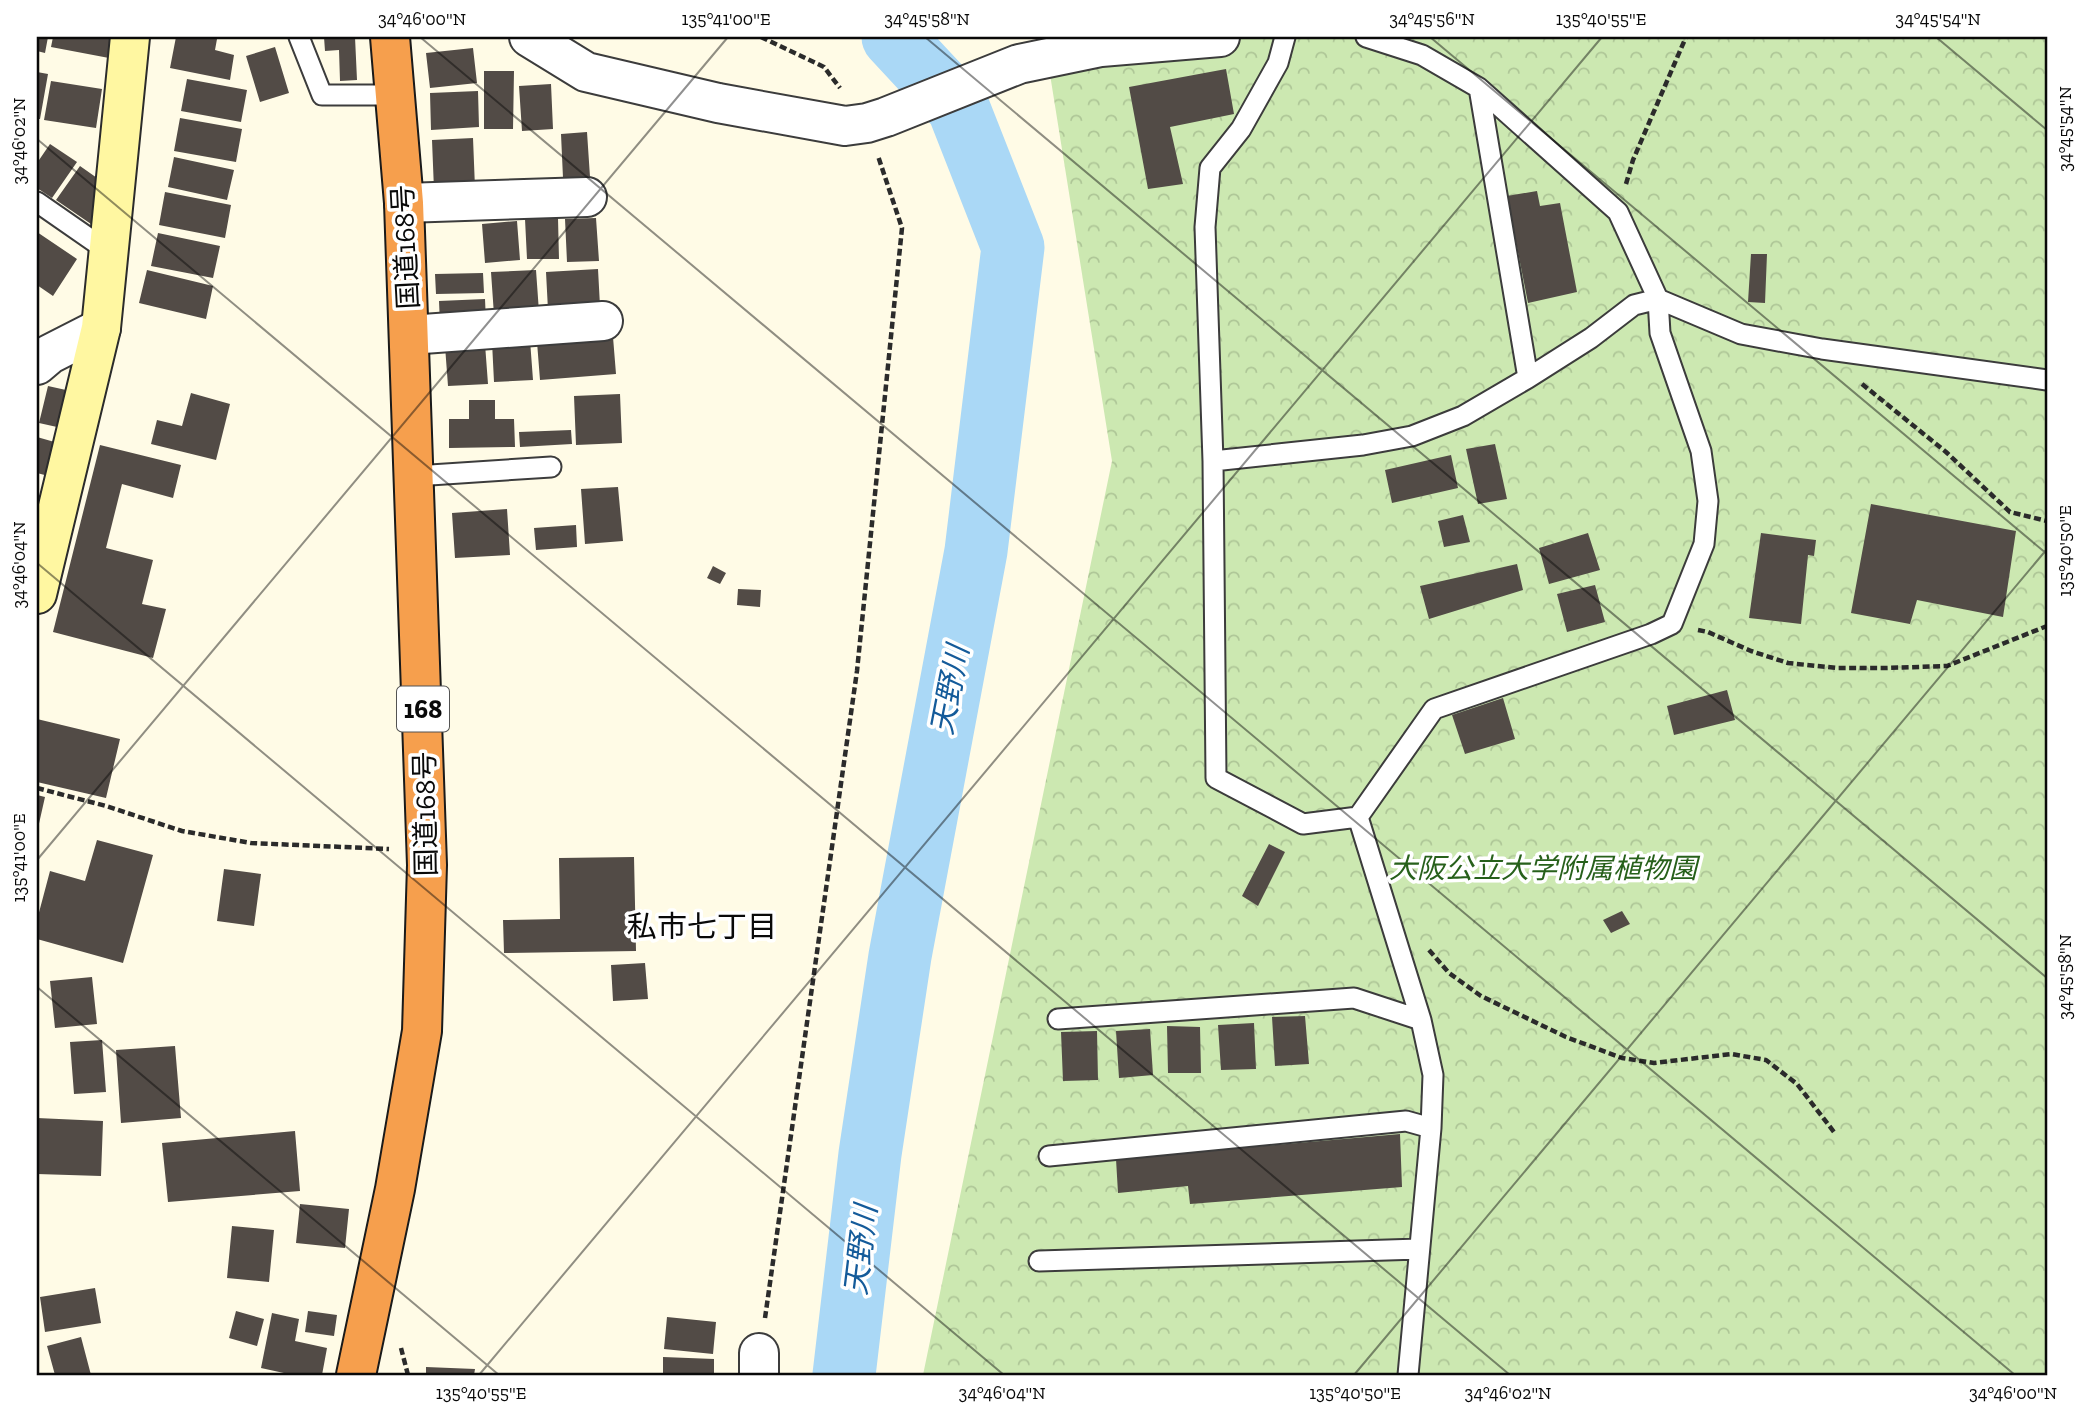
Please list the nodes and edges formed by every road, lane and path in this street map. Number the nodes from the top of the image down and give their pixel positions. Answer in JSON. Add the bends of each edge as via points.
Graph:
{"nodes":[{"id":1,"x":130,"y":37,"type":"edge"},
{"id":2,"x":299,"y":37,"type":"edge"},
{"id":3,"x":390,"y":37,"type":"edge"},
{"id":4,"x":529,"y":37,"type":"edge"},
{"id":5,"x":761,"y":37,"type":"edge"},
{"id":6,"x":1220,"y":37,"type":"edge"},
{"id":7,"x":1285,"y":37,"type":"edge"},
{"id":8,"x":1366,"y":37,"type":"edge"},
{"id":9,"x":1686,"y":37,"type":"edge"},
{"id":10,"x":1479,"y":88,"type":"junction"},
{"id":11,"x":395,"y":95,"type":"junction"},
{"id":12,"x":877,"y":120,"type":"junction"},
{"id":13,"x":587,"y":197,"type":"dead end"},
{"id":14,"x":37,"y":202,"type":"edge"},
{"id":15,"x":404,"y":203,"type":"junction"},
{"id":16,"x":1618,"y":212,"type":"junction"},
{"id":17,"x":109,"y":251,"type":"junction"},
{"id":18,"x":1658,"y":299,"type":"junction"},
{"id":19,"x":603,"y":321,"type":"dead end"},
{"id":20,"x":102,"y":328,"type":"junction"},
{"id":21,"x":409,"y":335,"type":"junction"},
{"id":22,"x":1822,"y":349,"type":"junction"},
{"id":23,"x":37,"y":365,"type":"edge"},
{"id":24,"x":1528,"y":378,"type":"junction"},
{"id":25,"x":2047,"y":380,"type":"edge"},
{"id":26,"x":1213,"y":461,"type":"junction"},
{"id":27,"x":551,"y":467,"type":"dead end"},
{"id":28,"x":415,"y":476,"type":"junction"},
{"id":29,"x":2047,"y":521,"type":"edge"},
{"id":30,"x":37,"y":594,"type":"edge"},
{"id":31,"x":1672,"y":624,"type":"junction"},
{"id":32,"x":2047,"y":626,"type":"edge"},
{"id":33,"x":37,"y":788,"type":"edge"},
{"id":34,"x":1358,"y":817,"type":"junction"},
{"id":35,"x":427,"y":850,"type":"junction"},
{"id":36,"x":1428,"y":948,"type":"dead end"},
{"id":37,"x":1058,"y":1019,"type":"dead end"},
{"id":38,"x":1420,"y":1020,"type":"junction"},
{"id":39,"x":1431,"y":1128,"type":"junction"},
{"id":40,"x":1834,"y":1132,"type":"dead end"},
{"id":41,"x":1049,"y":1156,"type":"dead end"},
{"id":42,"x":1419,"y":1249,"type":"junction"},
{"id":43,"x":1039,"y":1261,"type":"dead end"},
{"id":44,"x":760,"y":1364,"type":"edge"},
{"id":45,"x":356,"y":1375,"type":"edge"},
{"id":46,"x":1408,"y":1375,"type":"edge"}],
"edges":[{"from":1,"to":17,"type":"street"},
{"from":2,"to":11,"type":"lane","via":[[322,95]]},
{"from":3,"to":11,"type":"highway","name":"国道168号","number":"168"},
{"from":4,"to":12,"type":"street","via":[[586,72],[845,126]]},
{"from":5,"to":12,"type":"path","via":[[824,67]]},
{"from":6,"to":12,"type":"street","via":[[1101,47],[1019,64]]},
{"from":7,"to":26,"type":"lane","via":[[1278,63],[1241,129],[1210,168],[1205,227]]},
{"from":8,"to":10,"type":"lane","via":[[1422,55]]},
{"from":9,"to":16,"type":"path","via":[[1633,160]]},
{"from":10,"to":16,"type":"lane"},
{"from":10,"to":24,"type":"lane"},
{"from":11,"to":15,"type":"highway","name":"国道168号","number":"168"},
{"from":12,"to":44,"type":"path","via":[[902,228],[857,671]]},
{"from":13,"to":15,"type":"street"},
{"from":14,"to":17,"type":"lane"},
{"from":15,"to":21,"type":"highway","name":"国道168号","number":"168"},
{"from":16,"to":18,"type":"lane"},
{"from":17,"to":20,"type":"street"},
{"from":18,"to":22,"type":"lane","via":[[1741,334]]},
{"from":18,"to":24,"type":"lane","via":[[1634,305]]},
{"from":18,"to":31,"type":"lane","via":[[1660,333],[1701,451],[1708,501],[1703,544]]},
{"from":19,"to":21,"type":"street"},
{"from":20,"to":23,"type":"street"},
{"from":20,"to":30,"type":"street"},
{"from":21,"to":28,"type":"highway","name":"国道168号","number":"168"},
{"from":22,"to":25,"type":"lane"},
{"from":22,"to":29,"type":"path","via":[[2010,512]]},
{"from":24,"to":26,"type":"lane","via":[[1463,416],[1412,436]]},
{"from":26,"to":34,"type":"lane","via":[[1216,778],[1303,824]]},
{"from":27,"to":28,"type":"lane"},
{"from":28,"to":35,"type":"highway","name":"国道168号","number":"168"},
{"from":31,"to":32,"type":"path","via":[[1708,632],[1788,663],[1837,668],[1947,666]]},
{"from":31,"to":34,"type":"lane","via":[[1434,709]]},
{"from":33,"to":35,"type":"path","via":[[182,831],[251,843]]},
{"from":34,"to":38,"type":"lane"},
{"from":35,"to":45,"type":"highway","name":"国道168号","number":"168","via":[[422,1031]]},
{"from":36,"to":40,"type":"path","via":[[1449,972],[1481,996],[1622,1058],[1654,1063],[1731,1054],[1766,1060],[1797,1084]]},
{"from":37,"to":38,"type":"lane","via":[[1354,998]]},
{"from":38,"to":39,"type":"lane","via":[[1433,1075]]},
{"from":39,"to":41,"type":"lane","via":[[1406,1121]]},
{"from":39,"to":42,"type":"lane"},
{"from":42,"to":43,"type":"lane"},
{"from":42,"to":46,"type":"lane"}]}
